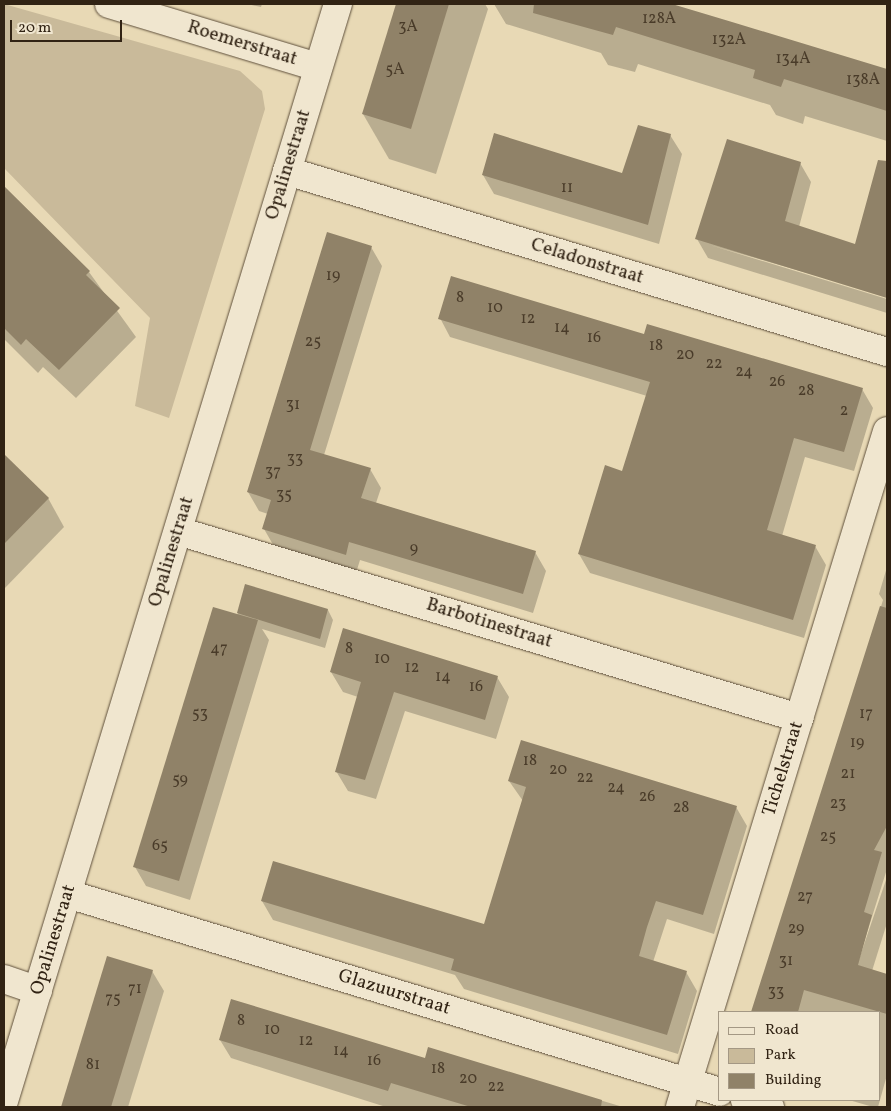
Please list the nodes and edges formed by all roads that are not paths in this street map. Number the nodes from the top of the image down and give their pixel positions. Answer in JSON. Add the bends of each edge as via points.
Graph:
{"nodes":[{"id":1,"x":109,"y":4,"type":"edge"},
{"id":2,"x":338,"y":4,"type":"edge"},
{"id":3,"x":318,"y":67,"type":"junction"},
{"id":4,"x":288,"y":172,"type":"junction"},
{"id":5,"x":887,"y":352,"type":"edge"},
{"id":6,"x":887,"y":431,"type":"edge"},
{"id":7,"x":178,"y":530,"type":"junction"},
{"id":8,"x":799,"y":718,"type":"junction"},
{"id":9,"x":68,"y":894,"type":"junction"},
{"id":10,"x":4,"y":979,"type":"edge"},
{"id":11,"x":38,"y":991,"type":"junction"},
{"id":12,"x":718,"y":1092,"type":"edge"},
{"id":13,"x":684,"y":1095,"type":"edge"},
{"id":14,"x":4,"y":1100,"type":"edge"},
{"id":15,"x":749,"y":1101,"type":"edge"},
{"id":16,"x":770,"y":1107,"type":"edge"}],
"edges":[{"from":1,"to":3,"type":"street","name":"Roemerstraat"},
{"from":2,"to":3,"type":"street","name":"Opalinestraat"},
{"from":3,"to":4,"type":"street","name":"Opalinestraat"},
{"from":4,"to":5,"type":"street","name":"Celadonstraat"},
{"from":4,"to":7,"type":"street","name":"Opalinestraat"},
{"from":6,"to":8,"type":"street","name":"Tichelstraat"},
{"from":7,"to":8,"type":"street","name":"Barbotinestraat"},
{"from":7,"to":9,"type":"street","name":"Opalinestraat"},
{"from":8,"to":13,"type":"street","name":"Tichelstraat"},
{"from":9,"to":11,"type":"street","name":"Opalinestraat"},
{"from":9,"to":13,"type":"street","name":"Glazuurstraat"},
{"from":10,"to":11,"type":"street"},
{"from":11,"to":14,"type":"street","name":"Opalinestraat"},
{"from":12,"to":13,"type":"street","name":"Glazuurstraat"},
{"from":15,"to":16,"type":"street"}]}
